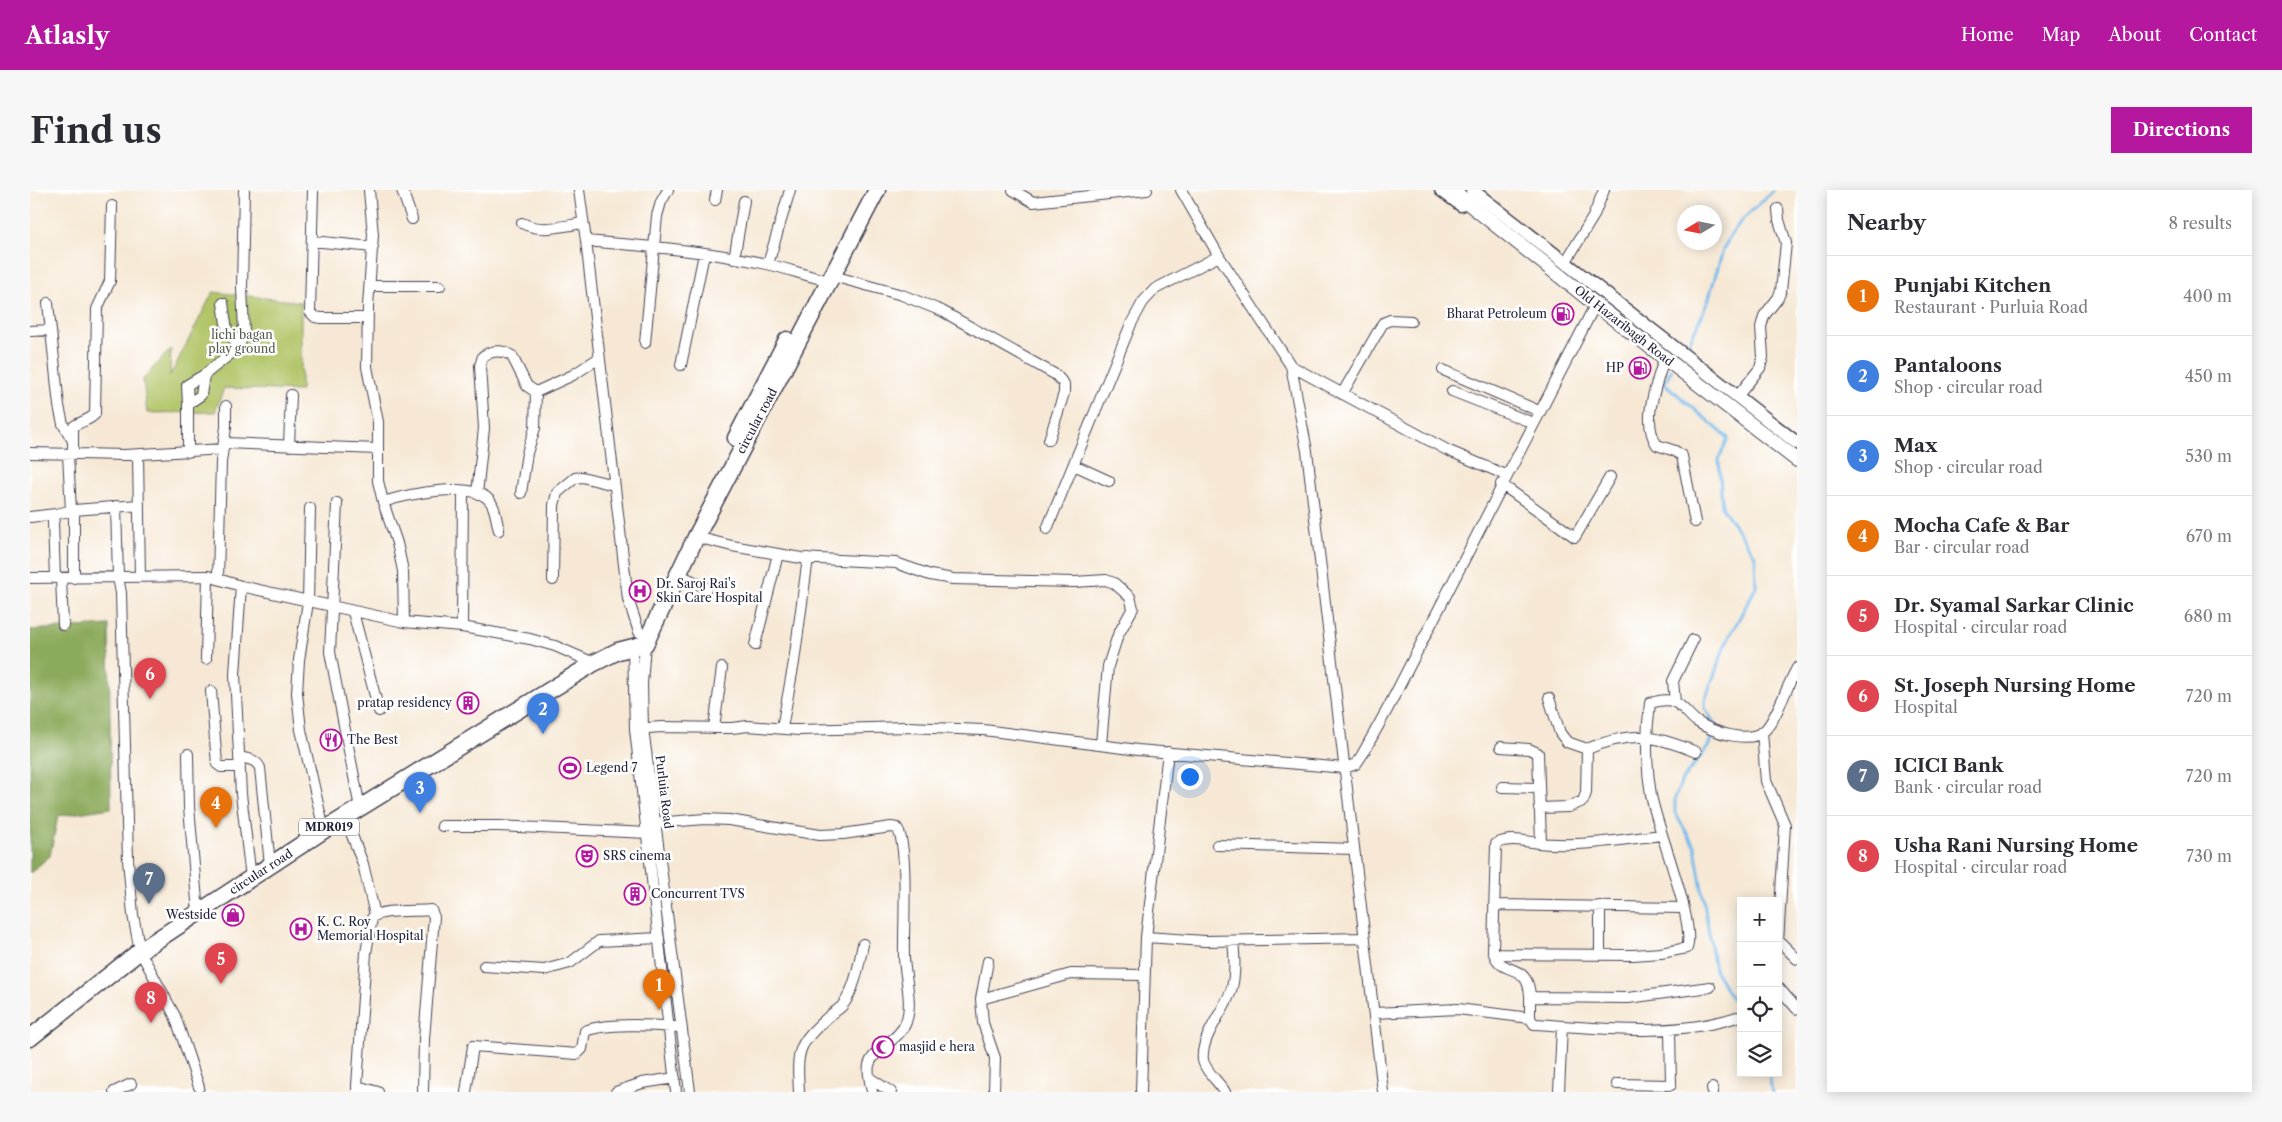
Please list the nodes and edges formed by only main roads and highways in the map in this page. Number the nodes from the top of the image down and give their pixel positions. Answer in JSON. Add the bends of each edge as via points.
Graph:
{"nodes":[{"id":1,"x":865,"y":190,"type":"edge"},
{"id":2,"x":877,"y":190,"type":"edge"},
{"id":3,"x":1452,"y":190,"type":"edge"},
{"id":4,"x":1463,"y":190,"type":"edge"},
{"id":5,"x":827,"y":278,"type":"junction"},
{"id":6,"x":1676,"y":362,"type":"junction"},
{"id":7,"x":1797,"y":450,"type":"edge"},
{"id":8,"x":1797,"y":460,"type":"edge"},
{"id":9,"x":639,"y":641,"type":"junction"},
{"id":10,"x":30,"y":1038,"type":"edge"}],
"edges":[{"from":1,"to":5,"type":"main road","name":"circular road"},
{"from":2,"to":5,"type":"main road","name":"circular road"},
{"from":3,"to":6,"type":"main road","name":"Old Hazaribagh Road","via":[[1595,304]]},
{"from":4,"to":6,"type":"main road","name":"Old Hazaribagh Road"},
{"from":5,"to":9,"type":"main road","name":"circular road","via":[[678,574]]},
{"from":5,"to":9,"type":"main road","name":"circular road","via":[[690,525]]},
{"from":6,"to":7,"type":"main road","name":"Old Hazaribagh Road"},
{"from":6,"to":8,"type":"main road","name":"Old Hazaribagh Road"},
{"from":9,"to":10,"type":"main road","name":"circular road","number":"MDR019","via":[[594,663],[270,865],[137,953]]}]}
